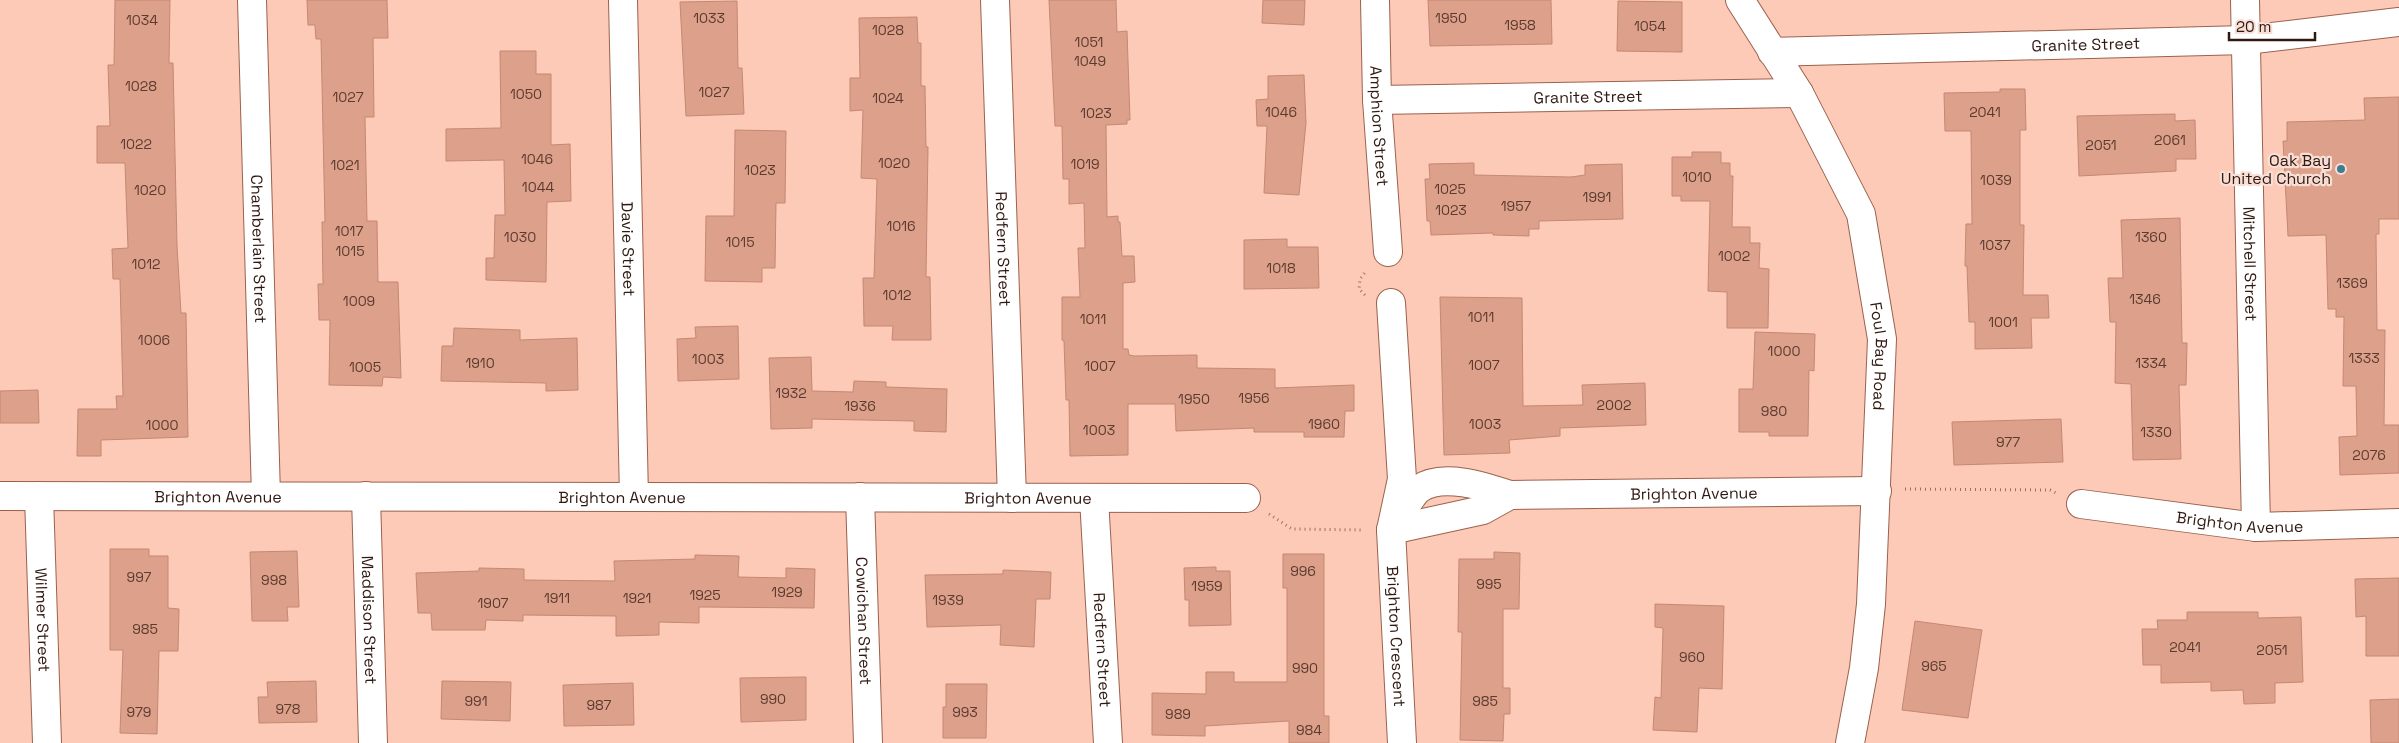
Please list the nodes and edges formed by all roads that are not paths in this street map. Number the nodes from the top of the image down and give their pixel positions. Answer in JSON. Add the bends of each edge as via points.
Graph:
{"nodes":[{"id":1,"x":252,"y":0,"type":"edge"},
{"id":2,"x":623,"y":0,"type":"edge"},
{"id":3,"x":995,"y":0,"type":"edge"},
{"id":4,"x":1375,"y":0,"type":"edge"},
{"id":5,"x":1740,"y":0,"type":"edge"},
{"id":6,"x":2245,"y":0,"type":"edge"},
{"id":7,"x":2399,"y":22,"type":"edge"},
{"id":8,"x":2246,"y":40,"type":"junction"},
{"id":9,"x":1772,"y":52,"type":"junction"},
{"id":10,"x":1799,"y":92,"type":"junction"},
{"id":11,"x":1377,"y":100,"type":"junction"},
{"id":12,"x":1388,"y":252,"type":"dead end"},
{"id":13,"x":1392,"y":303,"type":"dead end"},
{"id":14,"x":1877,"y":491,"type":"junction"},
{"id":15,"x":1510,"y":494,"type":"junction"},
{"id":16,"x":0,"y":496,"type":"edge"},
{"id":17,"x":39,"y":496,"type":"junction"},
{"id":18,"x":266,"y":496,"type":"junction"},
{"id":19,"x":366,"y":496,"type":"junction"},
{"id":20,"x":634,"y":497,"type":"junction"},
{"id":21,"x":860,"y":497,"type":"junction"},
{"id":22,"x":1012,"y":498,"type":"junction"},
{"id":23,"x":1094,"y":498,"type":"junction"},
{"id":24,"x":1246,"y":498,"type":"road end"},
{"id":25,"x":2081,"y":504,"type":"road end"},
{"id":26,"x":2399,"y":523,"type":"edge"},
{"id":27,"x":2256,"y":528,"type":"junction"},
{"id":28,"x":1390,"y":530,"type":"junction"},
{"id":29,"x":48,"y":743,"type":"edge"},
{"id":30,"x":373,"y":743,"type":"edge"},
{"id":31,"x":868,"y":743,"type":"edge"},
{"id":32,"x":1108,"y":743,"type":"edge"},
{"id":33,"x":1402,"y":743,"type":"edge"},
{"id":34,"x":1850,"y":743,"type":"edge"}],
"edges":[{"from":1,"to":18,"type":"street","name":"Chamberlain Street"},
{"from":2,"to":20,"type":"street","name":"Davie Street"},
{"from":3,"to":22,"type":"street","name":"Redfern Street"},
{"from":4,"to":11,"type":"street","name":"Amphion Street"},
{"from":5,"to":9,"type":"street","name":"Foul Bay Road"},
{"from":6,"to":8,"type":"street","name":"Mitchell Street"},
{"from":7,"to":8,"type":"street","name":"Granite Street"},
{"from":8,"to":9,"type":"street","name":"Granite Street"},
{"from":8,"to":27,"type":"street","name":"Mitchell Street"},
{"from":9,"to":10,"type":"street","name":"Foul Bay Road"},
{"from":10,"to":11,"type":"street","name":"Granite Street"},
{"from":10,"to":14,"type":"street","name":"Foul Bay Road","via":[[1861,214],[1882,339]]},
{"from":11,"to":12,"type":"street","name":"Amphion Street"},
{"from":13,"to":28,"type":"street","via":[[1402,479]]},
{"from":14,"to":15,"type":"street","name":"Brighton Avenue"},
{"from":14,"to":34,"type":"street","name":"Foul Bay Road","via":[[1871,604],[1864,668]]},
{"from":15,"to":28,"type":"street","via":[[1483,510]]},
{"from":15,"to":28,"type":"street","name":"Brighton Avenue","via":[[1460,482],[1437,482],[1419,489]]},
{"from":16,"to":17,"type":"street","name":"Brighton Avenue"},
{"from":17,"to":18,"type":"street","name":"Brighton Avenue"},
{"from":17,"to":29,"type":"street","name":"Wilmer Street"},
{"from":18,"to":19,"type":"street","name":"Brighton Avenue"},
{"from":19,"to":20,"type":"street","name":"Brighton Avenue"},
{"from":19,"to":30,"type":"street","name":"Maddison Street"},
{"from":20,"to":21,"type":"street","name":"Brighton Avenue"},
{"from":21,"to":22,"type":"street","name":"Brighton Avenue"},
{"from":21,"to":31,"type":"street","name":"Cowichan Street"},
{"from":22,"to":23,"type":"street","name":"Brighton Avenue"},
{"from":23,"to":24,"type":"street","name":"Brighton Avenue"},
{"from":23,"to":32,"type":"street","name":"Redfern Street"},
{"from":25,"to":27,"type":"street","name":"Brighton Avenue"},
{"from":26,"to":27,"type":"street","name":"Brighton Avenue"},
{"from":28,"to":33,"type":"street","name":"Brighton Crescent"}]}
